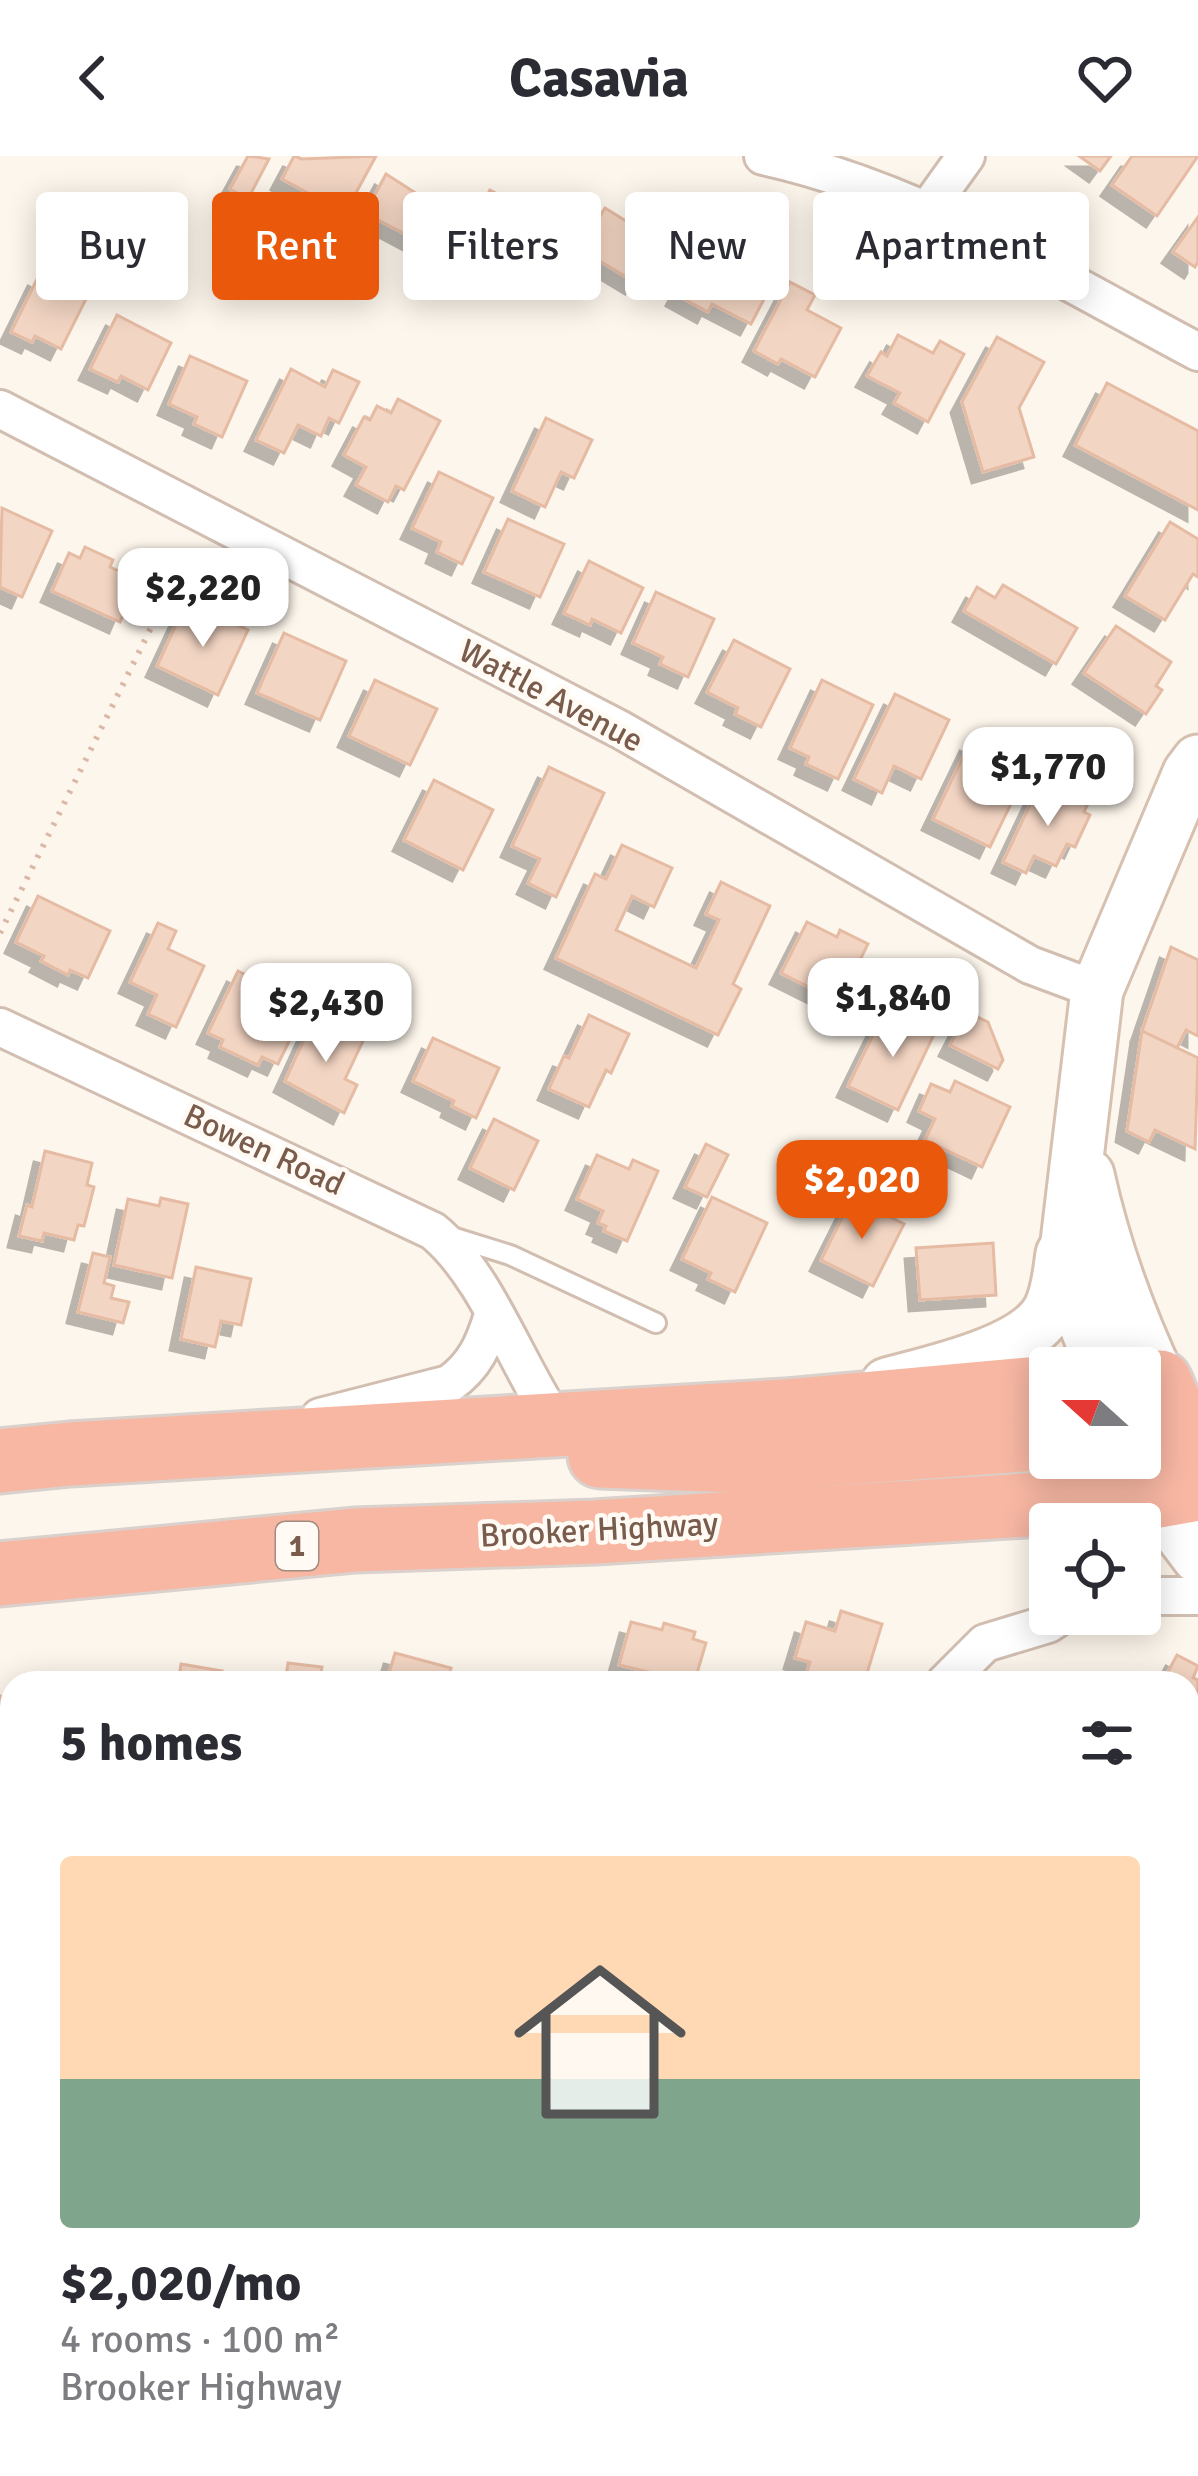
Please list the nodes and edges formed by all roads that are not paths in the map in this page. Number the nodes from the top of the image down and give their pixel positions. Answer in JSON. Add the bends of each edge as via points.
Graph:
{"nodes":[{"id":1,"x":763,"y":156,"type":"edge"},
{"id":2,"x":966,"y":156,"type":"edge"},
{"id":3,"x":883,"y":192,"type":"edge"},
{"id":4,"x":940,"y":192,"type":"edge"},
{"id":5,"x":1089,"y":294,"type":"edge"},
{"id":6,"x":1198,"y":352,"type":"edge"},
{"id":7,"x":0,"y":410,"type":"edge"},
{"id":8,"x":1198,"y":761,"type":"edge"},
{"id":9,"x":1097,"y":990,"type":"junction"},
{"id":10,"x":0,"y":1028,"type":"edge"},
{"id":11,"x":1078,"y":1134,"type":"junction"},
{"id":12,"x":1067,"y":1224,"type":"junction"},
{"id":13,"x":433,"y":1231,"type":"junction"},
{"id":14,"x":493,"y":1315,"type":"junction"},
{"id":15,"x":656,"y":1323,"type":"dead end"},
{"id":16,"x":1029,"y":1389,"type":"edge"},
{"id":17,"x":785,"y":1411,"type":"junction"},
{"id":18,"x":556,"y":1423,"type":"junction"},
{"id":19,"x":1164,"y":1429,"type":"edge"},
{"id":20,"x":1029,"y":1440,"type":"edge"},
{"id":21,"x":210,"y":1445,"type":"junction"},
{"id":22,"x":0,"y":1461,"type":"edge"},
{"id":23,"x":1198,"y":1556,"type":"edge"},
{"id":24,"x":0,"y":1574,"type":"edge"},
{"id":25,"x":1161,"y":1596,"type":"edge"},
{"id":26,"x":1198,"y":1596,"type":"edge"},
{"id":27,"x":1029,"y":1630,"type":"edge"},
{"id":28,"x":957,"y":1671,"type":"edge"}],
"edges":[{"from":1,"to":3,"type":"street"},
{"from":2,"to":4,"type":"street"},
{"from":5,"to":6,"type":"street"},
{"from":7,"to":9,"type":"street","name":"Wattle Avenue","via":[[621,730],[1030,965]]},
{"from":8,"to":9,"type":"street"},
{"from":9,"to":11,"type":"street"},
{"from":10,"to":13,"type":"street","name":"Bowen Road"},
{"from":11,"to":12,"type":"street"},
{"from":11,"to":19,"type":"street"},
{"from":12,"to":17,"type":"street","via":[[1050,1308],[1016,1340]]},
{"from":12,"to":19,"type":"street","via":[[1075,1298]]},
{"from":13,"to":14,"type":"street","name":"Bowen Road","via":[[461,1258]]},
{"from":13,"to":15,"type":"lane","via":[[510,1255]]},
{"from":14,"to":18,"type":"street","name":"Bowen Road"},
{"from":14,"to":21,"type":"street","via":[[467,1372],[449,1384]]},
{"from":16,"to":17,"type":"highway"},
{"from":17,"to":18,"type":"highway"},
{"from":18,"to":20,"type":"highway","via":[[594,1454],[660,1460]]},
{"from":18,"to":21,"type":"highway"},
{"from":19,"to":23,"type":"street"},
{"from":19,"to":24,"type":"highway","name":"Brooker Highway","number":"1","via":[[595,1532],[355,1540]]},
{"from":21,"to":22,"type":"highway"},
{"from":25,"to":26,"type":"street"},
{"from":27,"to":28,"type":"street","via":[[985,1643]]}]}
